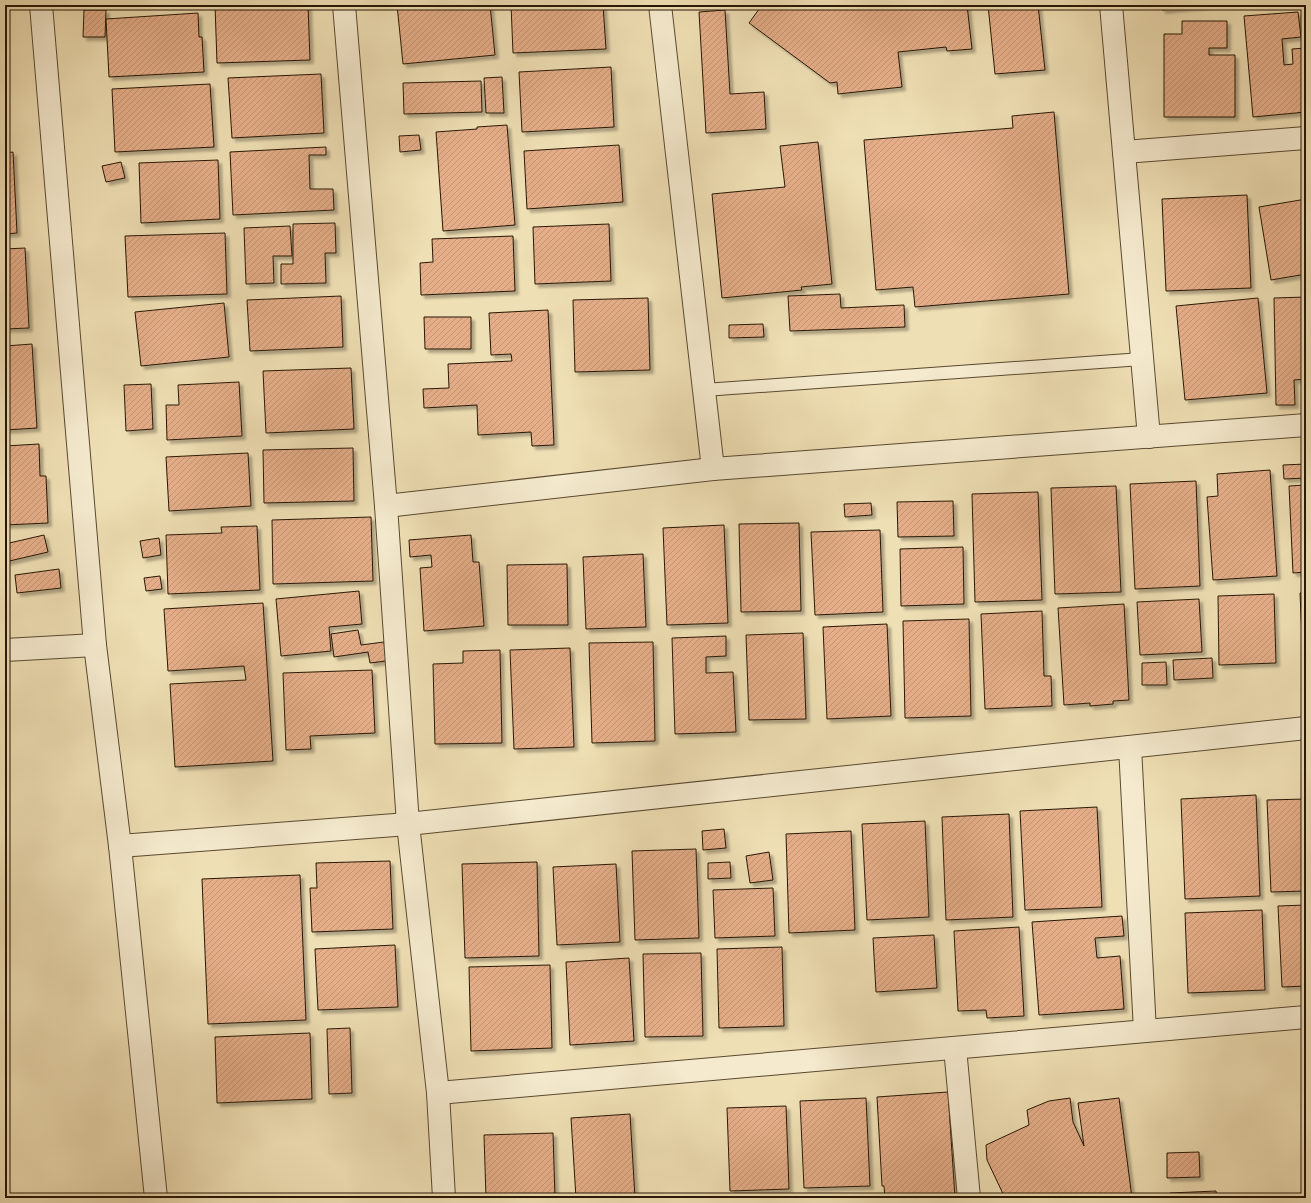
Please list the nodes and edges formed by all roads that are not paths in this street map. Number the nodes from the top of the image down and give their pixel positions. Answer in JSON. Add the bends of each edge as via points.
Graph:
{"nodes":[{"id":1,"x":41,"y":5,"type":"edge"},
{"id":2,"x":344,"y":5,"type":"edge"},
{"id":3,"x":660,"y":5,"type":"edge"},
{"id":4,"x":1111,"y":5,"type":"edge"},
{"id":5,"x":1306,"y":138,"type":"edge"},
{"id":6,"x":1124,"y":152,"type":"junction"},
{"id":7,"x":1142,"y":359,"type":"junction"},
{"id":8,"x":704,"y":390,"type":"junction"},
{"id":9,"x":1306,"y":425,"type":"edge"},
{"id":10,"x":1149,"y":437,"type":"junction"},
{"id":11,"x":713,"y":469,"type":"junction"},
{"id":12,"x":386,"y":506,"type":"junction"},
{"id":13,"x":96,"y":645,"type":"junction"},
{"id":14,"x":5,"y":650,"type":"edge"},
{"id":15,"x":1306,"y":728,"type":"edge"},
{"id":16,"x":1130,"y":747,"type":"junction"},
{"id":17,"x":408,"y":824,"type":"junction"},
{"id":18,"x":120,"y":846,"type":"junction"},
{"id":19,"x":1306,"y":1017,"type":"edge"},
{"id":20,"x":1145,"y":1031,"type":"junction"},
{"id":21,"x":955,"y":1048,"type":"junction"},
{"id":22,"x":438,"y":1093,"type":"junction"},
{"id":23,"x":156,"y":1198,"type":"edge"},
{"id":24,"x":444,"y":1198,"type":"edge"},
{"id":25,"x":969,"y":1198,"type":"edge"}],
"edges":[{"from":1,"to":13,"type":"street"},
{"from":2,"to":12,"type":"street"},
{"from":3,"to":8,"type":"street"},
{"from":4,"to":6,"type":"street"},
{"from":5,"to":6,"type":"street"},
{"from":6,"to":7,"type":"street"},
{"from":7,"to":8,"type":"lane"},
{"from":7,"to":10,"type":"street"},
{"from":8,"to":11,"type":"street"},
{"from":9,"to":10,"type":"street"},
{"from":10,"to":11,"type":"street"},
{"from":11,"to":12,"type":"street"},
{"from":12,"to":17,"type":"street"},
{"from":13,"to":14,"type":"street"},
{"from":13,"to":18,"type":"street"},
{"from":15,"to":16,"type":"street"},
{"from":16,"to":17,"type":"street"},
{"from":16,"to":20,"type":"street"},
{"from":17,"to":18,"type":"street"},
{"from":17,"to":22,"type":"street"},
{"from":18,"to":23,"type":"street"},
{"from":19,"to":20,"type":"street"},
{"from":20,"to":21,"type":"street"},
{"from":21,"to":22,"type":"street"},
{"from":21,"to":25,"type":"street"},
{"from":22,"to":24,"type":"street"}]}
